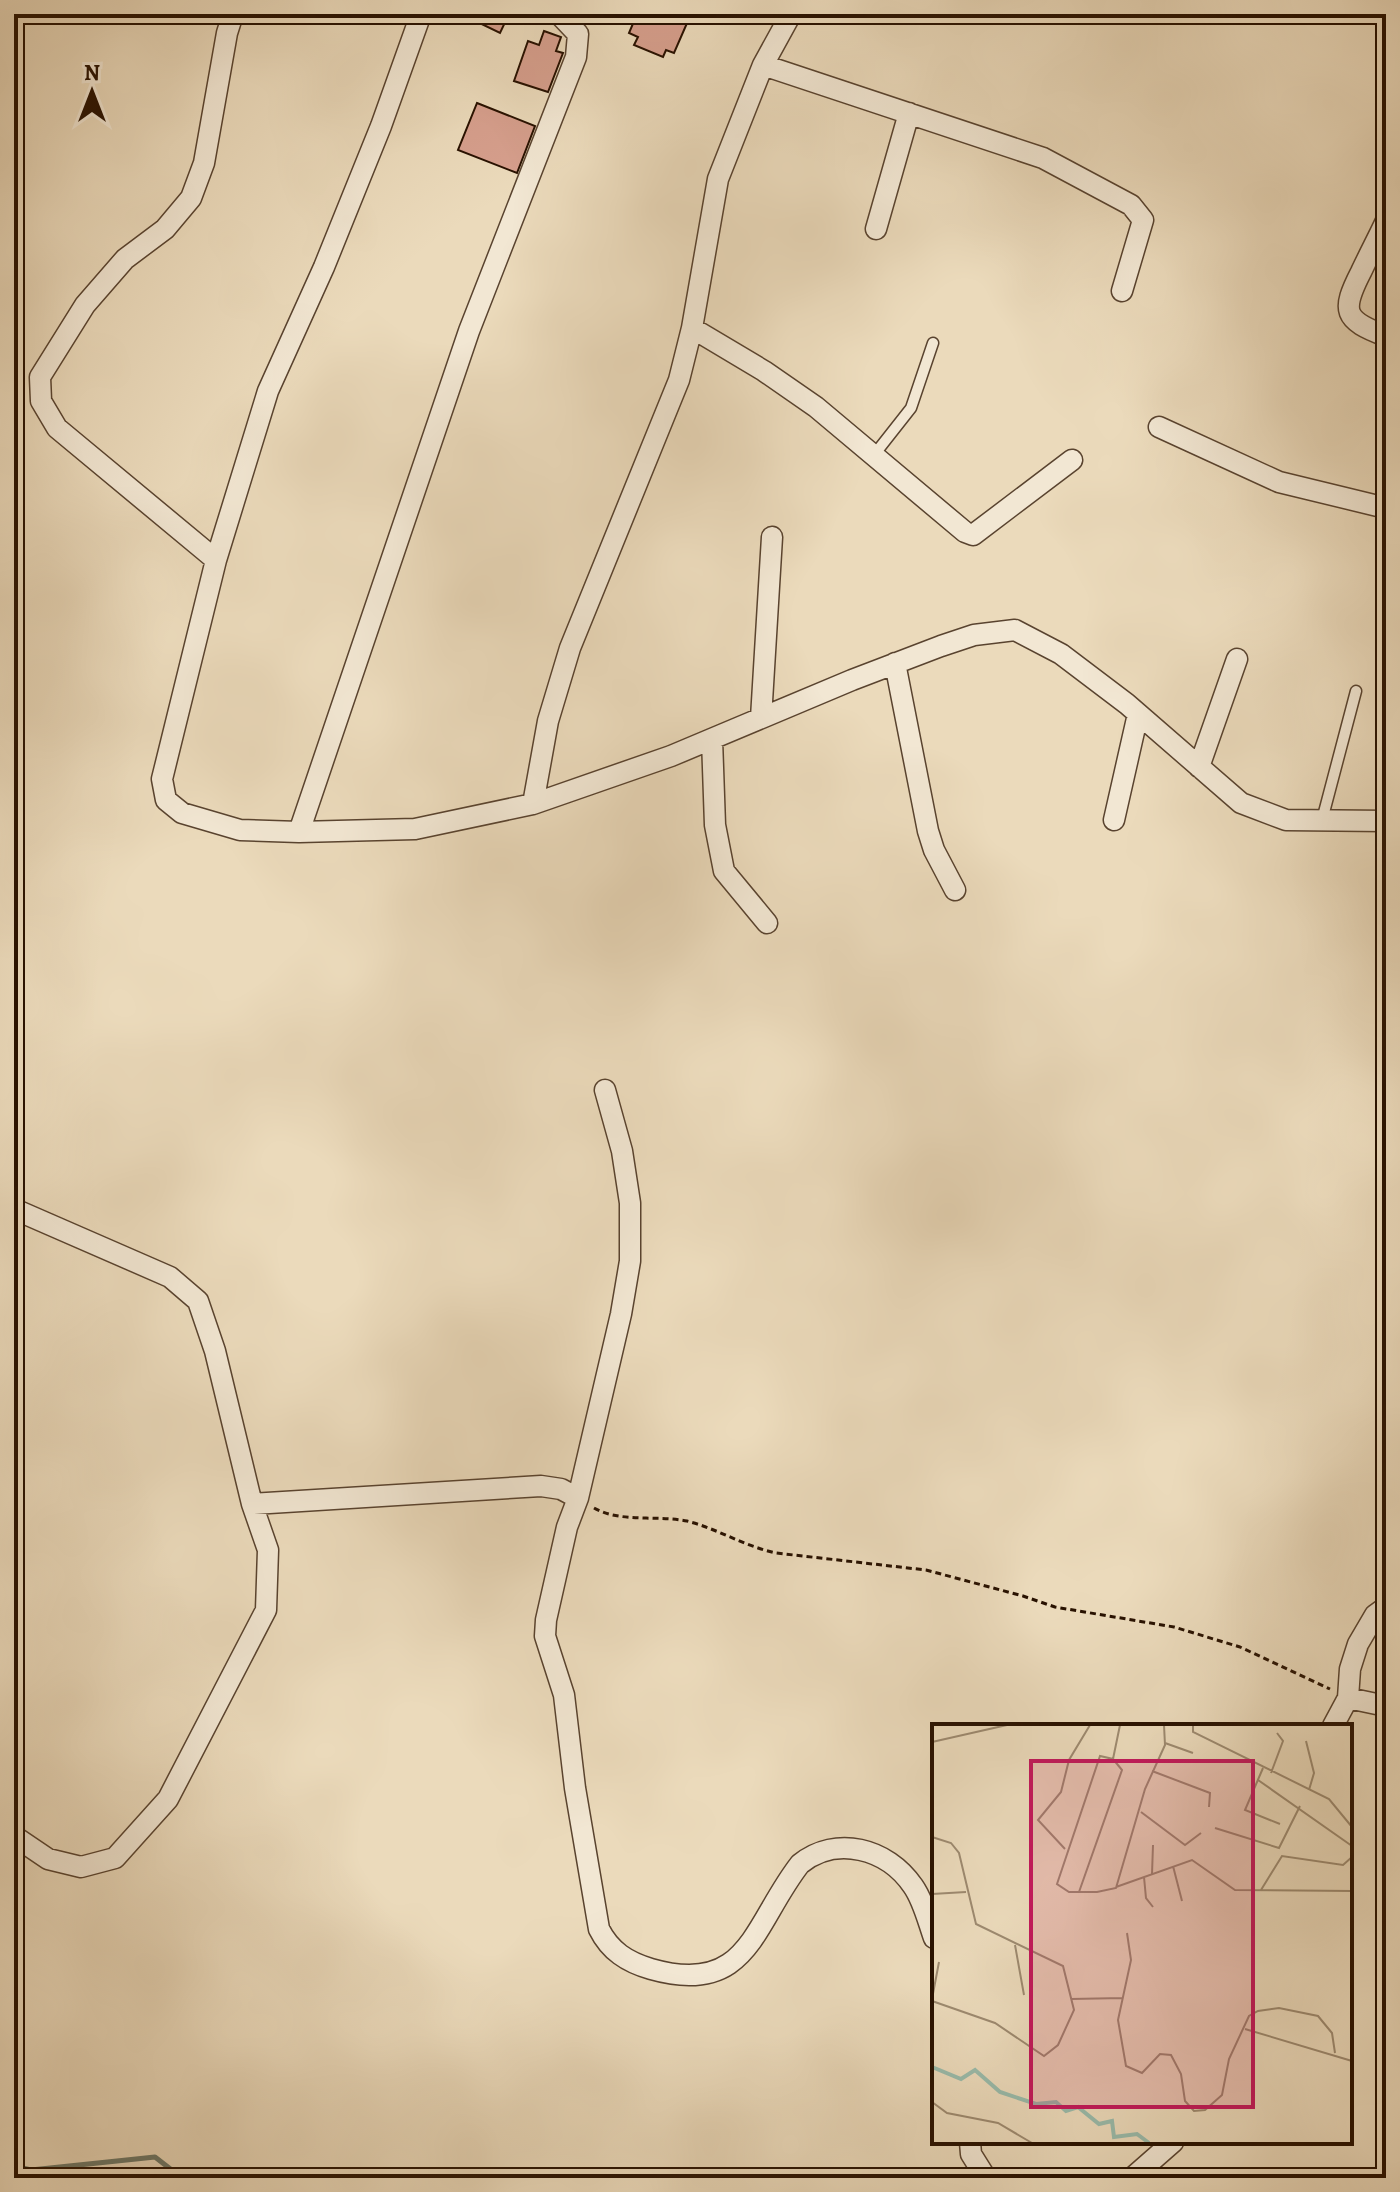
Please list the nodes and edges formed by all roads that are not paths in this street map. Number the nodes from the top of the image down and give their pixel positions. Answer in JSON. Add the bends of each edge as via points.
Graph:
{"nodes":[{"id":1,"x":233,"y":14,"type":"edge"},
{"id":2,"x":421,"y":14,"type":"edge"},
{"id":3,"x":559,"y":14,"type":"edge"},
{"id":4,"x":791,"y":14,"type":"edge"},
{"id":5,"x":763,"y":65,"type":"junction"},
{"id":6,"x":909,"y":113,"type":"junction"},
{"id":7,"x":1386,"y":221,"type":"edge"},
{"id":8,"x":876,"y":229,"type":"dead end"},
{"id":9,"x":1122,"y":291,"type":"dead end"},
{"id":10,"x":692,"y":328,"type":"junction"},
{"id":11,"x":1386,"y":336,"type":"edge"},
{"id":12,"x":933,"y":343,"type":"dead end"},
{"id":13,"x":1159,"y":427,"type":"dead end"},
{"id":14,"x":874,"y":455,"type":"junction"},
{"id":15,"x":1072,"y":460,"type":"dead end"},
{"id":16,"x":1386,"y":508,"type":"edge"},
{"id":17,"x":772,"y":537,"type":"dead end"},
{"id":18,"x":216,"y":560,"type":"junction"},
{"id":19,"x":1237,"y":659,"type":"dead end"},
{"id":20,"x":895,"y":663,"type":"junction"},
{"id":21,"x":1356,"y":691,"type":"dead end"},
{"id":22,"x":1138,"y":714,"type":"junction"},
{"id":23,"x":761,"y":718,"type":"junction"},
{"id":24,"x":712,"y":739,"type":"junction"},
{"id":25,"x":1199,"y":767,"type":"junction"},
{"id":26,"x":533,"y":804,"type":"junction"},
{"id":27,"x":1114,"y":820,"type":"dead end"},
{"id":28,"x":1322,"y":821,"type":"junction"},
{"id":29,"x":1386,"y":821,"type":"edge"},
{"id":30,"x":299,"y":832,"type":"junction"},
{"id":31,"x":955,"y":890,"type":"dead end"},
{"id":32,"x":767,"y":923,"type":"dead end"},
{"id":33,"x":605,"y":1090,"type":"dead end"},
{"id":34,"x":14,"y":1209,"type":"edge"},
{"id":35,"x":578,"y":1498,"type":"junction"},
{"id":36,"x":252,"y":1504,"type":"junction"},
{"id":37,"x":1386,"y":1607,"type":"edge"},
{"id":38,"x":1348,"y":1698,"type":"junction"},
{"id":39,"x":1386,"y":1706,"type":"edge"},
{"id":40,"x":1334,"y":1724,"type":"edge"},
{"id":41,"x":14,"y":1836,"type":"edge"},
{"id":42,"x":932,"y":1933,"type":"edge"},
{"id":43,"x":970,"y":2144,"type":"edge"},
{"id":44,"x":1171,"y":2144,"type":"edge"},
{"id":45,"x":986,"y":2178,"type":"edge"},
{"id":46,"x":1132,"y":2178,"type":"edge"}],
"edges":[{"from":1,"to":18,"type":"street","via":[[204,163],[191,198],[85,305],[40,377],[41,401],[57,428]]},
{"from":2,"to":18,"type":"street","via":[[324,267],[268,391]]},
{"from":3,"to":30,"type":"street","via":[[578,34],[576,57],[469,331]]},
{"from":4,"to":5,"type":"street"},
{"from":5,"to":6,"type":"street"},
{"from":5,"to":10,"type":"street","via":[[718,179]]},
{"from":6,"to":8,"type":"street"},
{"from":6,"to":9,"type":"street","via":[[1043,158],[1131,205],[1143,220]]},
{"from":7,"to":11,"type":"street","via":[[1347,298],[1360,326]]},
{"from":10,"to":14,"type":"street","via":[[816,407]]},
{"from":10,"to":26,"type":"street","via":[[679,380],[570,648],[548,721]]},
{"from":12,"to":14,"type":"lane","via":[[911,408]]},
{"from":13,"to":16,"type":"street","via":[[1279,482]]},
{"from":14,"to":15,"type":"street","via":[[973,535]]},
{"from":17,"to":23,"type":"street"},
{"from":18,"to":30,"type":"street","via":[[162,779],[166,800],[182,813],[240,830]]},
{"from":19,"to":25,"type":"street"},
{"from":20,"to":22,"type":"street","via":[[974,635],[1015,630],[1061,654]]},
{"from":20,"to":23,"type":"street"},
{"from":20,"to":31,"type":"street","via":[[928,831]]},
{"from":21,"to":28,"type":"lane"},
{"from":22,"to":25,"type":"street"},
{"from":22,"to":27,"type":"street"},
{"from":23,"to":24,"type":"street"},
{"from":24,"to":26,"type":"street"},
{"from":24,"to":32,"type":"street","via":[[715,825],[724,871]]},
{"from":25,"to":28,"type":"street","via":[[1241,803],[1286,820]]},
{"from":26,"to":30,"type":"street","via":[[415,829]]},
{"from":28,"to":29,"type":"street"},
{"from":33,"to":35,"type":"street","via":[[630,1203],[630,1261]]},
{"from":34,"to":36,"type":"street","via":[[170,1277],[198,1301]]},
{"from":35,"to":36,"type":"street","via":[[541,1486]]},
{"from":35,"to":42,"type":"street","via":[[545,1636],[564,1695],[575,1788],[606,1944],[638,1965],[669,1974],[719,1971],[741,1956],[800,1864],[827,1849],[850,1848],[885,1858],[903,1872],[916,1889]]},
{"from":36,"to":41,"type":"street","via":[[268,1550],[266,1610],[168,1799],[115,1858],[81,1867],[48,1859]]},
{"from":37,"to":38,"type":"street","via":[[1358,1644]]},
{"from":38,"to":39,"type":"street"},
{"from":38,"to":40,"type":"street"},
{"from":43,"to":45,"type":"street"},
{"from":44,"to":46,"type":"street"}]}
